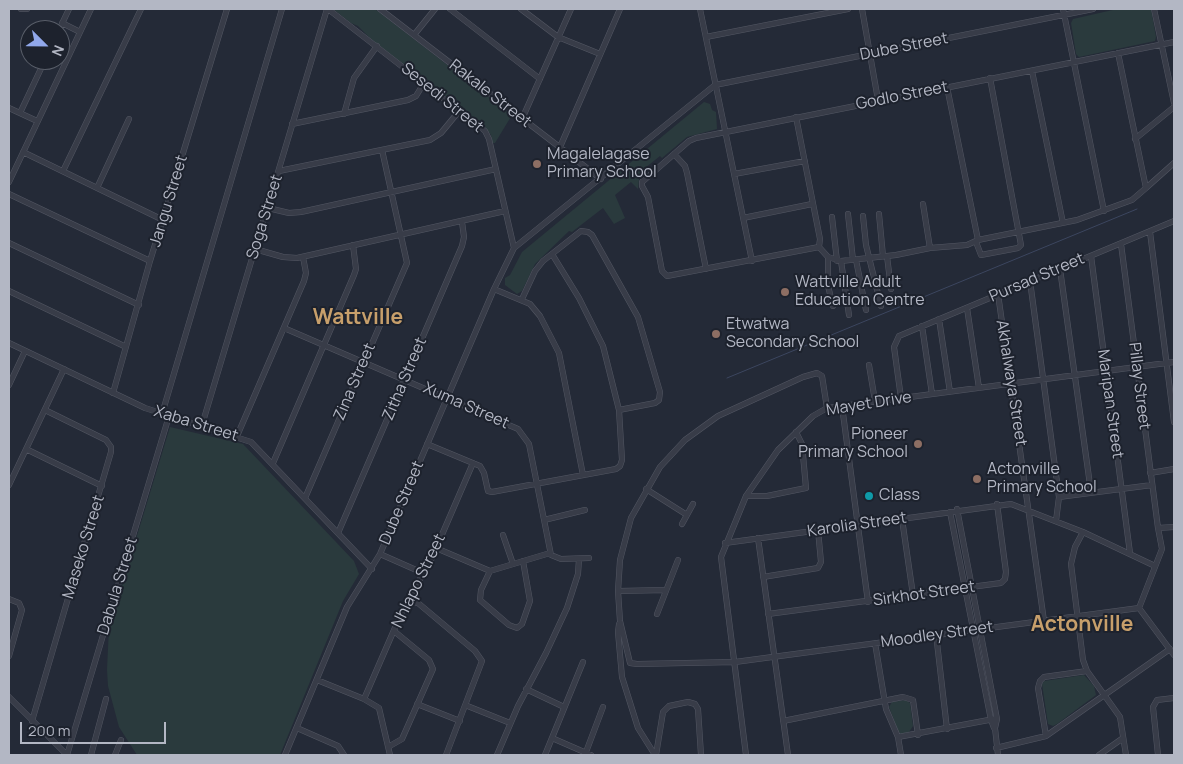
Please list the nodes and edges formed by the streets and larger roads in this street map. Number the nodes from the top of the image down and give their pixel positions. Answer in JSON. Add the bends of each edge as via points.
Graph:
{"nodes":[{"id":1,"x":21,"y":9,"type":"edge"},
{"id":2,"x":27,"y":9,"type":"edge"},
{"id":3,"x":91,"y":9,"type":"edge"},
{"id":4,"x":141,"y":9,"type":"edge"},
{"id":5,"x":227,"y":9,"type":"edge"},
{"id":6,"x":282,"y":9,"type":"edge"},
{"id":7,"x":327,"y":9,"type":"edge"},
{"id":8,"x":380,"y":9,"type":"edge"},
{"id":9,"x":435,"y":9,"type":"edge"},
{"id":10,"x":450,"y":9,"type":"edge"},
{"id":11,"x":523,"y":9,"type":"edge"},
{"id":12,"x":570,"y":9,"type":"edge"},
{"id":13,"x":620,"y":9,"type":"edge"},
{"id":14,"x":700,"y":9,"type":"edge"},
{"id":15,"x":848,"y":9,"type":"edge"},
{"id":16,"x":862,"y":9,"type":"edge"},
{"id":17,"x":1093,"y":9,"type":"edge"},
{"id":18,"x":1154,"y":9,"type":"edge"},
{"id":19,"x":1063,"y":12,"type":"edge"},
{"id":20,"x":70,"y":27,"type":"edge"},
{"id":21,"x":80,"y":32,"type":"junction"},
{"id":22,"x":414,"y":35,"type":"junction"},
{"id":23,"x":558,"y":37,"type":"junction"},
{"id":24,"x":706,"y":37,"type":"junction"},
{"id":25,"x":1174,"y":42,"type":"edge"},
{"id":26,"x":1162,"y":44,"type":"junction"},
{"id":27,"x":377,"y":46,"type":"junction"},
{"id":28,"x":870,"y":53,"type":"junction"},
{"id":29,"x":1118,"y":53,"type":"junction"},
{"id":30,"x":600,"y":54,"type":"junction"},
{"id":31,"x":1074,"y":62,"type":"junction"},
{"id":32,"x":40,"y":70,"type":"edge"},
{"id":33,"x":1032,"y":71,"type":"junction"},
{"id":34,"x":540,"y":78,"type":"junction"},
{"id":35,"x":990,"y":78,"type":"junction"},
{"id":36,"x":424,"y":83,"type":"junction"},
{"id":37,"x":715,"y":85,"type":"junction"},
{"id":38,"x":947,"y":87,"type":"junction"},
{"id":39,"x":878,"y":100,"type":"junction"},
{"id":40,"x":1174,"y":105,"type":"edge"},
{"id":41,"x":9,"y":108,"type":"edge"},
{"id":42,"x":460,"y":110,"type":"junction"},
{"id":43,"x":20,"y":113,"type":"junction"},
{"id":44,"x":344,"y":114,"type":"junction"},
{"id":45,"x":796,"y":118,"type":"junction"},
{"id":46,"x":129,"y":119,"type":"dead end"},
{"id":47,"x":522,"y":119,"type":"junction"},
{"id":48,"x":37,"y":122,"type":"junction"},
{"id":49,"x":292,"y":124,"type":"junction"},
{"id":50,"x":725,"y":132,"type":"junction"},
{"id":51,"x":1135,"y":139,"type":"junction"},
{"id":52,"x":560,"y":147,"type":"junction"},
{"id":53,"x":382,"y":150,"type":"junction"},
{"id":54,"x":23,"y":152,"type":"junction"},
{"id":55,"x":674,"y":154,"type":"junction"},
{"id":56,"x":805,"y":161,"type":"junction"},
{"id":57,"x":1174,"y":163,"type":"edge"},
{"id":58,"x":496,"y":169,"type":"junction"},
{"id":59,"x":63,"y":171,"type":"junction"},
{"id":60,"x":279,"y":171,"type":"junction"},
{"id":61,"x":734,"y":174,"type":"junction"},
{"id":62,"x":601,"y":178,"type":"junction"},
{"id":63,"x":9,"y":182,"type":"edge"},
{"id":64,"x":97,"y":188,"type":"junction"},
{"id":65,"x":1144,"y":190,"type":"junction"},
{"id":66,"x":392,"y":192,"type":"junction"},
{"id":67,"x":9,"y":194,"type":"edge"},
{"id":68,"x":812,"y":204,"type":"junction"},
{"id":69,"x":923,"y":204,"type":"dead end"},
{"id":70,"x":268,"y":208,"type":"junction"},
{"id":71,"x":505,"y":211,"type":"junction"},
{"id":72,"x":1104,"y":211,"type":"junction"},
{"id":73,"x":848,"y":214,"type":"dead end"},
{"id":74,"x":878,"y":214,"type":"dead end"},
{"id":75,"x":863,"y":216,"type":"dead end"},
{"id":76,"x":832,"y":217,"type":"dead end"},
{"id":77,"x":743,"y":218,"type":"junction"},
{"id":78,"x":163,"y":220,"type":"junction"},
{"id":79,"x":462,"y":222,"type":"junction"},
{"id":80,"x":1174,"y":222,"type":"edge"},
{"id":81,"x":1063,"y":224,"type":"junction"},
{"id":82,"x":1020,"y":232,"type":"junction"},
{"id":83,"x":1150,"y":232,"type":"junction"},
{"id":84,"x":401,"y":235,"type":"junction"},
{"id":85,"x":977,"y":241,"type":"junction"},
{"id":86,"x":9,"y":242,"type":"edge"},
{"id":87,"x":1121,"y":244,"type":"junction"},
{"id":88,"x":353,"y":246,"type":"junction"},
{"id":89,"x":818,"y":247,"type":"junction"},
{"id":90,"x":514,"y":248,"type":"junction"},
{"id":91,"x":930,"y":248,"type":"junction"},
{"id":92,"x":256,"y":249,"type":"junction"},
{"id":93,"x":552,"y":254,"type":"junction"},
{"id":94,"x":885,"y":256,"type":"junction"},
{"id":95,"x":1091,"y":256,"type":"junction"},
{"id":96,"x":303,"y":257,"type":"junction"},
{"id":97,"x":828,"y":257,"type":"junction"},
{"id":98,"x":870,"y":258,"type":"junction"},
{"id":99,"x":752,"y":260,"type":"junction"},
{"id":100,"x":855,"y":260,"type":"junction"},
{"id":101,"x":150,"y":261,"type":"junction"},
{"id":102,"x":839,"y":261,"type":"junction"},
{"id":103,"x":706,"y":269,"type":"junction"},
{"id":104,"x":1060,"y":269,"type":"junction"},
{"id":105,"x":1030,"y":281,"type":"junction"},
{"id":106,"x":494,"y":289,"type":"junction"},
{"id":107,"x":891,"y":289,"type":"dead end"},
{"id":108,"x":9,"y":290,"type":"edge"},
{"id":109,"x":998,"y":294,"type":"junction"},
{"id":110,"x":522,"y":299,"type":"junction"},
{"id":111,"x":139,"y":305,"type":"junction"},
{"id":112,"x":832,"y":306,"type":"dead end"},
{"id":113,"x":881,"y":306,"type":"dead end"},
{"id":114,"x":967,"y":308,"type":"junction"},
{"id":115,"x":866,"y":310,"type":"dead end"},
{"id":116,"x":849,"y":315,"type":"dead end"},
{"id":117,"x":940,"y":319,"type":"junction"},
{"id":118,"x":922,"y":326,"type":"junction"},
{"id":119,"x":284,"y":328,"type":"junction"},
{"id":120,"x":9,"y":343,"type":"edge"},
{"id":121,"x":324,"y":345,"type":"junction"},
{"id":122,"x":126,"y":347,"type":"junction"},
{"id":123,"x":25,"y":351,"type":"junction"},
{"id":124,"x":364,"y":362,"type":"junction"},
{"id":125,"x":1174,"y":362,"type":"edge"},
{"id":126,"x":1167,"y":363,"type":"junction"},
{"id":127,"x":868,"y":365,"type":"dead end"},
{"id":128,"x":1136,"y":367,"type":"junction"},
{"id":129,"x":64,"y":369,"type":"junction"},
{"id":130,"x":1105,"y":371,"type":"junction"},
{"id":131,"x":1074,"y":375,"type":"junction"},
{"id":132,"x":405,"y":379,"type":"junction"},
{"id":133,"x":1043,"y":380,"type":"junction"},
{"id":134,"x":9,"y":384,"type":"edge"},
{"id":135,"x":1012,"y":384,"type":"junction"},
{"id":136,"x":979,"y":388,"type":"junction"},
{"id":137,"x":950,"y":392,"type":"junction"},
{"id":138,"x":113,"y":393,"type":"junction"},
{"id":139,"x":932,"y":394,"type":"junction"},
{"id":140,"x":447,"y":398,"type":"junction"},
{"id":141,"x":901,"y":398,"type":"junction"},
{"id":142,"x":874,"y":402,"type":"junction"},
{"id":143,"x":842,"y":406,"type":"junction"},
{"id":144,"x":827,"y":408,"type":"junction"},
{"id":145,"x":45,"y":410,"type":"junction"},
{"id":146,"x":619,"y":410,"type":"junction"},
{"id":147,"x":162,"y":414,"type":"junction"},
{"id":148,"x":168,"y":416,"type":"junction"},
{"id":149,"x":1174,"y":422,"type":"edge"},
{"id":150,"x":202,"y":426,"type":"junction"},
{"id":151,"x":796,"y":432,"type":"junction"},
{"id":152,"x":238,"y":436,"type":"junction"},
{"id":153,"x":427,"y":444,"type":"junction"},
{"id":154,"x":26,"y":449,"type":"junction"},
{"id":155,"x":272,"y":463,"type":"junction"},
{"id":156,"x":473,"y":463,"type":"junction"},
{"id":157,"x":1174,"y":469,"type":"edge"},
{"id":158,"x":1150,"y":473,"type":"junction"},
{"id":159,"x":583,"y":475,"type":"junction"},
{"id":160,"x":536,"y":484,"type":"junction"},
{"id":161,"x":9,"y":485,"type":"edge"},
{"id":162,"x":1152,"y":485,"type":"junction"},
{"id":163,"x":102,"y":486,"type":"junction"},
{"id":164,"x":1122,"y":488,"type":"junction"},
{"id":165,"x":646,"y":489,"type":"junction"},
{"id":166,"x":1091,"y":492,"type":"junction"},
{"id":167,"x":746,"y":496,"type":"junction"},
{"id":168,"x":1059,"y":497,"type":"junction"},
{"id":169,"x":305,"y":498,"type":"junction"},
{"id":170,"x":693,"y":504,"type":"dead end"},
{"id":171,"x":997,"y":504,"type":"junction"},
{"id":172,"x":957,"y":509,"type":"junction"},
{"id":173,"x":1029,"y":509,"type":"junction"},
{"id":174,"x":585,"y":510,"type":"dead end"},
{"id":175,"x":950,"y":512,"type":"junction"},
{"id":176,"x":687,"y":515,"type":"junction"},
{"id":177,"x":902,"y":519,"type":"junction"},
{"id":178,"x":544,"y":520,"type":"junction"},
{"id":179,"x":1056,"y":521,"type":"junction"},
{"id":180,"x":682,"y":524,"type":"dead end"},
{"id":181,"x":858,"y":525,"type":"junction"},
{"id":182,"x":1174,"y":527,"type":"edge"},
{"id":183,"x":1158,"y":528,"type":"junction"},
{"id":184,"x":818,"y":530,"type":"junction"},
{"id":185,"x":1083,"y":532,"type":"junction"},
{"id":186,"x":338,"y":534,"type":"junction"},
{"id":187,"x":503,"y":534,"type":"dead end"},
{"id":188,"x":758,"y":538,"type":"junction"},
{"id":189,"x":725,"y":543,"type":"junction"},
{"id":190,"x":436,"y":548,"type":"junction"},
{"id":191,"x":550,"y":553,"type":"junction"},
{"id":192,"x":1130,"y":553,"type":"junction"},
{"id":193,"x":380,"y":554,"type":"junction"},
{"id":194,"x":589,"y":558,"type":"dead end"},
{"id":195,"x":580,"y":559,"type":"junction"},
{"id":196,"x":678,"y":560,"type":"dead end"},
{"id":197,"x":523,"y":561,"type":"junction"},
{"id":198,"x":512,"y":564,"type":"junction"},
{"id":199,"x":1155,"y":566,"type":"junction"},
{"id":200,"x":372,"y":569,"type":"junction"},
{"id":201,"x":490,"y":571,"type":"junction"},
{"id":202,"x":423,"y":573,"type":"junction"},
{"id":203,"x":763,"y":577,"type":"junction"},
{"id":204,"x":973,"y":587,"type":"junction"},
{"id":205,"x":965,"y":588,"type":"junction"},
{"id":206,"x":666,"y":590,"type":"junction"},
{"id":207,"x":618,"y":591,"type":"junction"},
{"id":208,"x":913,"y":595,"type":"junction"},
{"id":209,"x":9,"y":599,"type":"edge"},
{"id":210,"x":409,"y":600,"type":"junction"},
{"id":211,"x":868,"y":602,"type":"junction"},
{"id":212,"x":1139,"y":608,"type":"junction"},
{"id":213,"x":657,"y":614,"type":"dead end"},
{"id":214,"x":768,"y":614,"type":"junction"},
{"id":215,"x":1077,"y":616,"type":"junction"},
{"id":216,"x":620,"y":621,"type":"junction"},
{"id":217,"x":1044,"y":621,"type":"junction"},
{"id":218,"x":980,"y":628,"type":"junction"},
{"id":219,"x":974,"y":629,"type":"junction"},
{"id":220,"x":394,"y":631,"type":"junction"},
{"id":221,"x":936,"y":634,"type":"junction"},
{"id":222,"x":875,"y":643,"type":"junction"},
{"id":223,"x":1170,"y":649,"type":"junction"},
{"id":224,"x":1174,"y":655,"type":"edge"},
{"id":225,"x":9,"y":656,"type":"edge"},
{"id":226,"x":774,"y":657,"type":"junction"},
{"id":227,"x":583,"y":662,"type":"dead end"},
{"id":228,"x":735,"y":662,"type":"junction"},
{"id":229,"x":1087,"y":671,"type":"junction"},
{"id":230,"x":317,"y":680,"type":"junction"},
{"id":231,"x":526,"y":689,"type":"junction"},
{"id":232,"x":1104,"y":695,"type":"junction"},
{"id":233,"x":9,"y":697,"type":"edge"},
{"id":234,"x":1174,"y":698,"type":"edge"},
{"id":235,"x":364,"y":699,"type":"junction"},
{"id":236,"x":106,"y":700,"type":"dead end"},
{"id":237,"x":884,"y":700,"type":"junction"},
{"id":238,"x":417,"y":704,"type":"junction"},
{"id":239,"x":465,"y":704,"type":"junction"},
{"id":240,"x":564,"y":707,"type":"junction"},
{"id":241,"x":603,"y":707,"type":"dead end"},
{"id":242,"x":994,"y":719,"type":"junction"},
{"id":243,"x":32,"y":721,"type":"junction"},
{"id":244,"x":460,"y":721,"type":"junction"},
{"id":245,"x":783,"y":721,"type":"junction"},
{"id":246,"x":510,"y":723,"type":"junction"},
{"id":247,"x":297,"y":728,"type":"junction"},
{"id":248,"x":947,"y":729,"type":"junction"},
{"id":249,"x":918,"y":735,"type":"junction"},
{"id":250,"x":1046,"y":736,"type":"junction"},
{"id":251,"x":898,"y":737,"type":"junction"},
{"id":252,"x":552,"y":738,"type":"junction"},
{"id":253,"x":1123,"y":738,"type":"junction"},
{"id":254,"x":121,"y":740,"type":"dead end"},
{"id":255,"x":388,"y":747,"type":"junction"},
{"id":256,"x":996,"y":748,"type":"junction"},
{"id":257,"x":588,"y":753,"type":"edge"},
{"id":258,"x":67,"y":755,"type":"edge"},
{"id":259,"x":91,"y":755,"type":"edge"},
{"id":260,"x":115,"y":755,"type":"edge"},
{"id":261,"x":285,"y":755,"type":"edge"},
{"id":262,"x":344,"y":755,"type":"edge"},
{"id":263,"x":390,"y":755,"type":"edge"},
{"id":264,"x":446,"y":755,"type":"edge"},
{"id":265,"x":497,"y":755,"type":"edge"},
{"id":266,"x":545,"y":755,"type":"edge"},
{"id":267,"x":655,"y":755,"type":"edge"},
{"id":268,"x":701,"y":755,"type":"edge"},
{"id":269,"x":746,"y":755,"type":"edge"},
{"id":270,"x":788,"y":755,"type":"edge"},
{"id":271,"x":902,"y":755,"type":"edge"},
{"id":272,"x":998,"y":755,"type":"edge"},
{"id":273,"x":1099,"y":755,"type":"edge"},
{"id":274,"x":1126,"y":755,"type":"edge"},
{"id":275,"x":1158,"y":755,"type":"edge"}],
"edges":[{"from":1,"to":2,"type":"street"},
{"from":3,"to":21,"type":"street"},
{"from":4,"to":59,"type":"street"},
{"from":5,"to":78,"type":"street","name":"Jangu Street"},
{"from":6,"to":147,"type":"street"},
{"from":7,"to":27,"type":"street","name":"Sesedi Street"},
{"from":7,"to":49,"type":"street","name":"Soga Street"},
{"from":8,"to":22,"type":"street","name":"Rakale Street"},
{"from":9,"to":22,"type":"street"},
{"from":10,"to":34,"type":"street"},
{"from":11,"to":23,"type":"street"},
{"from":12,"to":23,"type":"street"},
{"from":13,"to":30,"type":"street"},
{"from":14,"to":24,"type":"street"},
{"from":15,"to":24,"type":"street"},
{"from":16,"to":28,"type":"street"},
{"from":17,"to":19,"type":"street","name":"Dube Street"},
{"from":18,"to":26,"type":"street"},
{"from":19,"to":28,"type":"street","name":"Dube Street"},
{"from":19,"to":31,"type":"street"},
{"from":20,"to":21,"type":"street"},
{"from":21,"to":48,"type":"street"},
{"from":22,"to":47,"type":"street","name":"Rakale Street"},
{"from":23,"to":30,"type":"street"},
{"from":23,"to":34,"type":"street"},
{"from":24,"to":37,"type":"street"},
{"from":25,"to":26,"type":"street","name":"Godlo Street"},
{"from":26,"to":29,"type":"street","name":"Godlo Street"},
{"from":26,"to":40,"type":"street"},
{"from":27,"to":36,"type":"street","name":"Sesedi Street"},
{"from":27,"to":44,"type":"street","via":[[354,78]]},
{"from":28,"to":37,"type":"street","name":"Dube Street"},
{"from":28,"to":39,"type":"street"},
{"from":29,"to":31,"type":"street","name":"Godlo Street"},
{"from":29,"to":51,"type":"street"},
{"from":30,"to":52,"type":"street"},
{"from":31,"to":33,"type":"street","name":"Godlo Street"},
{"from":31,"to":72,"type":"street"},
{"from":32,"to":43,"type":"street"},
{"from":33,"to":35,"type":"street","name":"Godlo Street"},
{"from":33,"to":81,"type":"street"},
{"from":34,"to":47,"type":"street"},
{"from":35,"to":38,"type":"street","name":"Godlo Street"},
{"from":35,"to":82,"type":"street"},
{"from":36,"to":42,"type":"street","name":"Sesedi Street"},
{"from":36,"to":44,"type":"street","via":[[416,96],[408,100]]},
{"from":37,"to":50,"type":"street"},
{"from":37,"to":62,"type":"street"},
{"from":38,"to":39,"type":"street","name":"Godlo Street"},
{"from":38,"to":85,"type":"street"},
{"from":39,"to":45,"type":"street","name":"Godlo Street"},
{"from":40,"to":51,"type":"street"},
{"from":41,"to":43,"type":"street"},
{"from":42,"to":53,"type":"street","via":[[434,138]]},
{"from":42,"to":58,"type":"street","name":"Sesedi Street","via":[[487,135]]},
{"from":43,"to":48,"type":"street"},
{"from":44,"to":49,"type":"street"},
{"from":45,"to":50,"type":"street","name":"Godlo Street"},
{"from":45,"to":56,"type":"street"},
{"from":46,"to":64,"type":"street"},
{"from":47,"to":52,"type":"street","name":"Rakale Street"},
{"from":48,"to":54,"type":"street"},
{"from":49,"to":60,"type":"street","name":"Soga Street"},
{"from":50,"to":55,"type":"street","name":"Godlo Street","via":[[694,138]]},
{"from":50,"to":61,"type":"street"},
{"from":51,"to":65,"type":"street"},
{"from":52,"to":62,"type":"street","name":"Rakale Street"},
{"from":53,"to":60,"type":"street"},
{"from":53,"to":66,"type":"street","name":"Zina Street"},
{"from":54,"to":59,"type":"street"},
{"from":54,"to":63,"type":"street"},
{"from":55,"to":103,"type":"street","via":[[687,173]]},
{"from":55,"to":103,"type":"street","name":"Godlo Street","via":[[644,179],[642,186],[648,197],[662,271],[670,276]]},
{"from":56,"to":61,"type":"street"},
{"from":56,"to":68,"type":"street"},
{"from":57,"to":65,"type":"street"},
{"from":58,"to":66,"type":"street"},
{"from":58,"to":71,"type":"street","name":"Sesedi Street"},
{"from":59,"to":64,"type":"street"},
{"from":60,"to":70,"type":"street","name":"Soga Street"},
{"from":61,"to":77,"type":"street"},
{"from":62,"to":90,"type":"street"},
{"from":64,"to":78,"type":"street"},
{"from":65,"to":72,"type":"street","via":[[1129,202]]},
{"from":66,"to":70,"type":"street","via":[[301,212]]},
{"from":66,"to":84,"type":"street","name":"Zina Street"},
{"from":67,"to":101,"type":"street"},
{"from":68,"to":77,"type":"street"},
{"from":68,"to":89,"type":"street","via":[[820,239]]},
{"from":69,"to":91,"type":"street"},
{"from":70,"to":92,"type":"street","name":"Soga Street"},
{"from":71,"to":79,"type":"street"},
{"from":71,"to":90,"type":"street","name":"Sesedi Street"},
{"from":72,"to":81,"type":"street"},
{"from":73,"to":100,"type":"street"},
{"from":74,"to":94,"type":"street"},
{"from":75,"to":98,"type":"street"},
{"from":76,"to":102,"type":"street"},
{"from":77,"to":99,"type":"street"},
{"from":78,"to":101,"type":"street","name":"Jangu Street"},
{"from":79,"to":84,"type":"street"},
{"from":79,"to":132,"type":"street","name":"Zitha Street","via":[[462,246]]},
{"from":80,"to":83,"type":"street","name":"Pursad Street"},
{"from":81,"to":82,"type":"street"},
{"from":82,"to":85,"type":"street"},
{"from":82,"to":85,"type":"street","via":[[1021,245],[1018,248],[981,255]]},
{"from":83,"to":87,"type":"street","name":"Pursad Street"},
{"from":83,"to":126,"type":"street"},
{"from":84,"to":88,"type":"street"},
{"from":84,"to":124,"type":"street","name":"Zina Street","via":[[406,266]]},
{"from":85,"to":91,"type":"street","via":[[968,245]]},
{"from":86,"to":111,"type":"street"},
{"from":87,"to":95,"type":"street","name":"Pursad Street"},
{"from":87,"to":128,"type":"street","name":"Pillay Street"},
{"from":88,"to":96,"type":"street"},
{"from":88,"to":121,"type":"street","via":[[356,272]]},
{"from":89,"to":97,"type":"street"},
{"from":89,"to":99,"type":"street"},
{"from":90,"to":106,"type":"street","name":"Dube Street"},
{"from":91,"to":94,"type":"street"},
{"from":92,"to":96,"type":"street","via":[[289,258]]},
{"from":92,"to":150,"type":"street","name":"Soga Street"},
{"from":93,"to":110,"type":"street","via":[[538,266]]},
{"from":93,"to":146,"type":"street","via":[[600,336]]},
{"from":93,"to":146,"type":"street","via":[[584,231],[589,233],[596,240],[638,317],[660,392],[659,400]]},
{"from":94,"to":98,"type":"street"},
{"from":94,"to":107,"type":"street"},
{"from":95,"to":104,"type":"street","name":"Pursad Street"},
{"from":95,"to":130,"type":"street","name":"Maripan Street"},
{"from":96,"to":119,"type":"street","via":[[306,276]]},
{"from":97,"to":102,"type":"street"},
{"from":97,"to":112,"type":"street"},
{"from":98,"to":100,"type":"street"},
{"from":98,"to":113,"type":"street"},
{"from":99,"to":103,"type":"street"},
{"from":100,"to":102,"type":"street"},
{"from":100,"to":115,"type":"street"},
{"from":101,"to":111,"type":"street","name":"Jangu Street"},
{"from":102,"to":116,"type":"street"},
{"from":104,"to":105,"type":"street","name":"Pursad Street"},
{"from":104,"to":131,"type":"street"},
{"from":105,"to":109,"type":"street","name":"Pursad Street"},
{"from":105,"to":133,"type":"street"},
{"from":106,"to":110,"type":"street"},
{"from":106,"to":140,"type":"street","name":"Dube Street"},
{"from":108,"to":122,"type":"street"},
{"from":109,"to":114,"type":"street","name":"Pursad Street"},
{"from":109,"to":135,"type":"street","name":"Akhalwaya Street"},
{"from":110,"to":159,"type":"street","via":[[534,307],[559,353]]},
{"from":111,"to":122,"type":"street","name":"Jangu Street"},
{"from":114,"to":117,"type":"street","name":"Pursad Street"},
{"from":114,"to":136,"type":"street"},
{"from":117,"to":118,"type":"street","name":"Pursad Street"},
{"from":117,"to":137,"type":"street"},
{"from":118,"to":139,"type":"street"},
{"from":118,"to":141,"type":"street","name":"Pursad Street","via":[[899,336],[894,347]]},
{"from":119,"to":121,"type":"street","name":"Xuma Street"},
{"from":119,"to":152,"type":"street"},
{"from":120,"to":123,"type":"street","name":"Xaba Street"},
{"from":121,"to":124,"type":"street","name":"Xuma Street"},
{"from":121,"to":155,"type":"street"},
{"from":122,"to":138,"type":"street","name":"Jangu Street"},
{"from":123,"to":129,"type":"street","name":"Xaba Street"},
{"from":123,"to":134,"type":"street"},
{"from":124,"to":132,"type":"street","name":"Xuma Street"},
{"from":124,"to":169,"type":"street","name":"Zina Street"},
{"from":125,"to":126,"type":"street","name":"Mayet Drive"},
{"from":126,"to":128,"type":"street","name":"Mayet Drive"},
{"from":126,"to":149,"type":"street"},
{"from":127,"to":142,"type":"street"},
{"from":128,"to":130,"type":"street","name":"Mayet Drive"},
{"from":128,"to":158,"type":"street","name":"Pillay Street"},
{"from":129,"to":138,"type":"street","name":"Xaba Street"},
{"from":129,"to":145,"type":"street"},
{"from":130,"to":131,"type":"street","name":"Mayet Drive"},
{"from":130,"to":164,"type":"street","name":"Maripan Street"},
{"from":131,"to":133,"type":"street","name":"Mayet Drive"},
{"from":131,"to":166,"type":"street"},
{"from":132,"to":140,"type":"street","name":"Xuma Street"},
{"from":132,"to":186,"type":"street","name":"Zitha Street"},
{"from":133,"to":135,"type":"street","name":"Mayet Drive"},
{"from":133,"to":168,"type":"street"},
{"from":135,"to":136,"type":"street","name":"Mayet Drive"},
{"from":135,"to":173,"type":"street","name":"Akhalwaya Street"},
{"from":136,"to":137,"type":"street","name":"Mayet Drive"},
{"from":137,"to":139,"type":"street","name":"Mayet Drive"},
{"from":138,"to":147,"type":"street","name":"Xaba Street"},
{"from":139,"to":141,"type":"street","name":"Mayet Drive"},
{"from":140,"to":153,"type":"street","name":"Dube Street"},
{"from":140,"to":160,"type":"street","name":"Xuma Street","via":[[522,433],[528,444]]},
{"from":141,"to":142,"type":"street","name":"Mayet Drive"},
{"from":142,"to":143,"type":"street","name":"Mayet Drive"},
{"from":143,"to":144,"type":"street","name":"Mayet Drive"},
{"from":143,"to":181,"type":"street"},
{"from":144,"to":151,"type":"street","name":"Mayet Drive","via":[[812,416]]},
{"from":144,"to":165,"type":"street","via":[[823,379],[817,373],[748,400],[718,416],[685,440],[660,467]]},
{"from":145,"to":154,"type":"street"},
{"from":145,"to":163,"type":"street","name":"Maseko Street","via":[[108,442],[111,452]]},
{"from":146,"to":159,"type":"street","via":[[621,464],[616,469]]},
{"from":147,"to":148,"type":"street","name":"Xaba Street"},
{"from":148,"to":150,"type":"street","name":"Xaba Street"},
{"from":148,"to":258,"type":"street","name":"Dabula Street"},
{"from":150,"to":152,"type":"street","name":"Xaba Street"},
{"from":151,"to":167,"type":"street","name":"Mayet Drive","via":[[778,450]]},
{"from":151,"to":167,"type":"street","via":[[802,444],[806,488],[767,496]]},
{"from":152,"to":155,"type":"street","name":"Xaba Street","via":[[251,442]]},
{"from":153,"to":156,"type":"street"},
{"from":153,"to":193,"type":"street","name":"Dube Street"},
{"from":154,"to":161,"type":"street"},
{"from":154,"to":163,"type":"street"},
{"from":155,"to":169,"type":"street","name":"Xaba Street"},
{"from":156,"to":160,"type":"street","via":[[482,468],[490,492]]},
{"from":156,"to":190,"type":"street","name":"Nhlapo Street"},
{"from":157,"to":158,"type":"street"},
{"from":158,"to":162,"type":"street","name":"Pillay Street"},
{"from":159,"to":160,"type":"street"},
{"from":160,"to":178,"type":"street","name":"Xuma Street"},
{"from":162,"to":164,"type":"street"},
{"from":162,"to":183,"type":"street","name":"Pillay Street"},
{"from":163,"to":243,"type":"street","name":"Maseko Street"},
{"from":164,"to":166,"type":"street"},
{"from":164,"to":192,"type":"street","name":"Maripan Street"},
{"from":165,"to":176,"type":"street"},
{"from":165,"to":207,"type":"street","via":[[627,533],[620,560]]},
{"from":166,"to":168,"type":"street"},
{"from":167,"to":189,"type":"street","name":"Mayet Drive"},
{"from":168,"to":179,"type":"street"},
{"from":169,"to":186,"type":"street","name":"Xaba Street"},
{"from":170,"to":176,"type":"street"},
{"from":171,"to":172,"type":"street","name":"Karolia Street"},
{"from":171,"to":173,"type":"street","name":"Karolia Street"},
{"from":171,"to":204,"type":"street","name":"Sirkhot Street","via":[[1006,576],[1000,582]]},
{"from":172,"to":175,"type":"street","name":"Karolia Street"},
{"from":172,"to":204,"type":"street"},
{"from":173,"to":179,"type":"street","name":"Karolia Street"},
{"from":173,"to":217,"type":"street","name":"Akhalwaya Street"},
{"from":174,"to":178,"type":"street"},
{"from":175,"to":177,"type":"street","name":"Karolia Street"},
{"from":175,"to":205,"type":"street"},
{"from":176,"to":180,"type":"street"},
{"from":177,"to":181,"type":"street","name":"Karolia Street"},
{"from":177,"to":208,"type":"street"},
{"from":178,"to":191,"type":"street","name":"Xuma Street"},
{"from":179,"to":185,"type":"street","name":"Karolia Street"},
{"from":181,"to":184,"type":"street","name":"Karolia Street"},
{"from":181,"to":211,"type":"street"},
{"from":182,"to":183,"type":"street"},
{"from":183,"to":199,"type":"street","name":"Pillay Street","via":[[1162,549]]},
{"from":184,"to":188,"type":"street","name":"Karolia Street"},
{"from":184,"to":203,"type":"street","via":[[821,562],[818,568]]},
{"from":185,"to":192,"type":"street","name":"Karolia Street"},
{"from":185,"to":215,"type":"street","via":[[1071,564]]},
{"from":186,"to":200,"type":"street","name":"Xaba Street"},
{"from":187,"to":198,"type":"street"},
{"from":188,"to":189,"type":"street","name":"Karolia Street"},
{"from":188,"to":203,"type":"street"},
{"from":189,"to":228,"type":"street","name":"Mayet Drive","via":[[720,561]]},
{"from":190,"to":201,"type":"street"},
{"from":190,"to":202,"type":"street","name":"Nhlapo Street"},
{"from":191,"to":195,"type":"street","via":[[561,559]]},
{"from":191,"to":197,"type":"street"},
{"from":192,"to":199,"type":"street","name":"Karolia Street"},
{"from":193,"to":200,"type":"street","name":"Dube Street"},
{"from":193,"to":202,"type":"street"},
{"from":194,"to":195,"type":"street"},
{"from":195,"to":231,"type":"street","via":[[567,608]]},
{"from":196,"to":206,"type":"street"},
{"from":197,"to":198,"type":"street"},
{"from":197,"to":201,"type":"street","via":[[530,601],[522,624],[517,628],[480,600]]},
{"from":198,"to":201,"type":"street"},
{"from":199,"to":212,"type":"street","name":"Pillay Street"},
{"from":200,"to":230,"type":"street","name":"Dube Street","via":[[350,600]]},
{"from":202,"to":210,"type":"street","name":"Nhlapo Street"},
{"from":203,"to":214,"type":"street"},
{"from":204,"to":205,"type":"street","name":"Sirkhot Street"},
{"from":204,"to":218,"type":"street"},
{"from":205,"to":208,"type":"street","name":"Sirkhot Street"},
{"from":205,"to":219,"type":"street"},
{"from":206,"to":207,"type":"street"},
{"from":206,"to":213,"type":"street"},
{"from":207,"to":216,"type":"street"},
{"from":208,"to":211,"type":"street","name":"Sirkhot Street"},
{"from":209,"to":225,"type":"street","via":[[19,603],[22,610]]},
{"from":210,"to":220,"type":"street","name":"Nhlapo Street"},
{"from":210,"to":239,"type":"street","via":[[418,603],[481,658]]},
{"from":211,"to":214,"type":"street","name":"Sirkhot Street"},
{"from":212,"to":215,"type":"street","name":"Moodley Street"},
{"from":212,"to":223,"type":"street"},
{"from":214,"to":226,"type":"street"},
{"from":215,"to":217,"type":"street","name":"Moodley Street"},
{"from":215,"to":229,"type":"street"},
{"from":216,"to":228,"type":"street","name":"Moodley Street","via":[[632,664]]},
{"from":216,"to":267,"type":"street","via":[[622,677],[638,728]]},
{"from":217,"to":218,"type":"street","name":"Moodley Street"},
{"from":218,"to":219,"type":"street","name":"Moodley Street"},
{"from":218,"to":242,"type":"street"},
{"from":219,"to":221,"type":"street","name":"Moodley Street"},
{"from":219,"to":242,"type":"street"},
{"from":220,"to":235,"type":"street","name":"Nhlapo Street"},
{"from":220,"to":238,"type":"street","via":[[432,666]]},
{"from":221,"to":222,"type":"street","name":"Moodley Street"},
{"from":221,"to":248,"type":"street"},
{"from":222,"to":226,"type":"street","name":"Moodley Street"},
{"from":222,"to":237,"type":"street"},
{"from":223,"to":224,"type":"street"},
{"from":223,"to":232,"type":"street"},
{"from":226,"to":228,"type":"street","name":"Moodley Street"},
{"from":226,"to":245,"type":"street"},
{"from":227,"to":240,"type":"street"},
{"from":228,"to":269,"type":"street","name":"Mayet Drive"},
{"from":229,"to":232,"type":"street"},
{"from":229,"to":250,"type":"street","via":[[1044,677],[1040,681],[1038,688]]},
{"from":230,"to":235,"type":"street"},
{"from":230,"to":247,"type":"street","name":"Dube Street"},
{"from":231,"to":240,"type":"street"},
{"from":231,"to":246,"type":"street"},
{"from":232,"to":250,"type":"street"},
{"from":232,"to":253,"type":"street","via":[[1120,717]]},
{"from":233,"to":243,"type":"street"},
{"from":234,"to":275,"type":"street","via":[[1157,700],[1153,706]]},
{"from":235,"to":255,"type":"street","via":[[381,711]]},
{"from":236,"to":259,"type":"street"},
{"from":237,"to":245,"type":"street"},
{"from":237,"to":249,"type":"street","via":[[904,697],[913,700]]},
{"from":237,"to":251,"type":"street"},
{"from":238,"to":244,"type":"street"},
{"from":238,"to":255,"type":"street","via":[[401,741]]},
{"from":239,"to":244,"type":"street"},
{"from":239,"to":246,"type":"street"},
{"from":240,"to":252,"type":"street"},
{"from":241,"to":257,"type":"street"},
{"from":242,"to":248,"type":"street"},
{"from":242,"to":256,"type":"street"},
{"from":243,"to":258,"type":"street"},
{"from":244,"to":264,"type":"street"},
{"from":245,"to":270,"type":"street"},
{"from":246,"to":265,"type":"street"},
{"from":247,"to":261,"type":"street","name":"Dube Street"},
{"from":247,"to":262,"type":"street","via":[[338,746]]},
{"from":248,"to":249,"type":"street"},
{"from":249,"to":251,"type":"street"},
{"from":250,"to":256,"type":"street"},
{"from":251,"to":271,"type":"street"},
{"from":252,"to":257,"type":"street"},
{"from":252,"to":266,"type":"street"},
{"from":253,"to":273,"type":"street"},
{"from":253,"to":274,"type":"street"},
{"from":254,"to":260,"type":"street"},
{"from":255,"to":263,"type":"street"},
{"from":256,"to":272,"type":"street"},
{"from":267,"to":268,"type":"street","via":[[663,712],[669,706],[688,702],[698,709]]}]}
